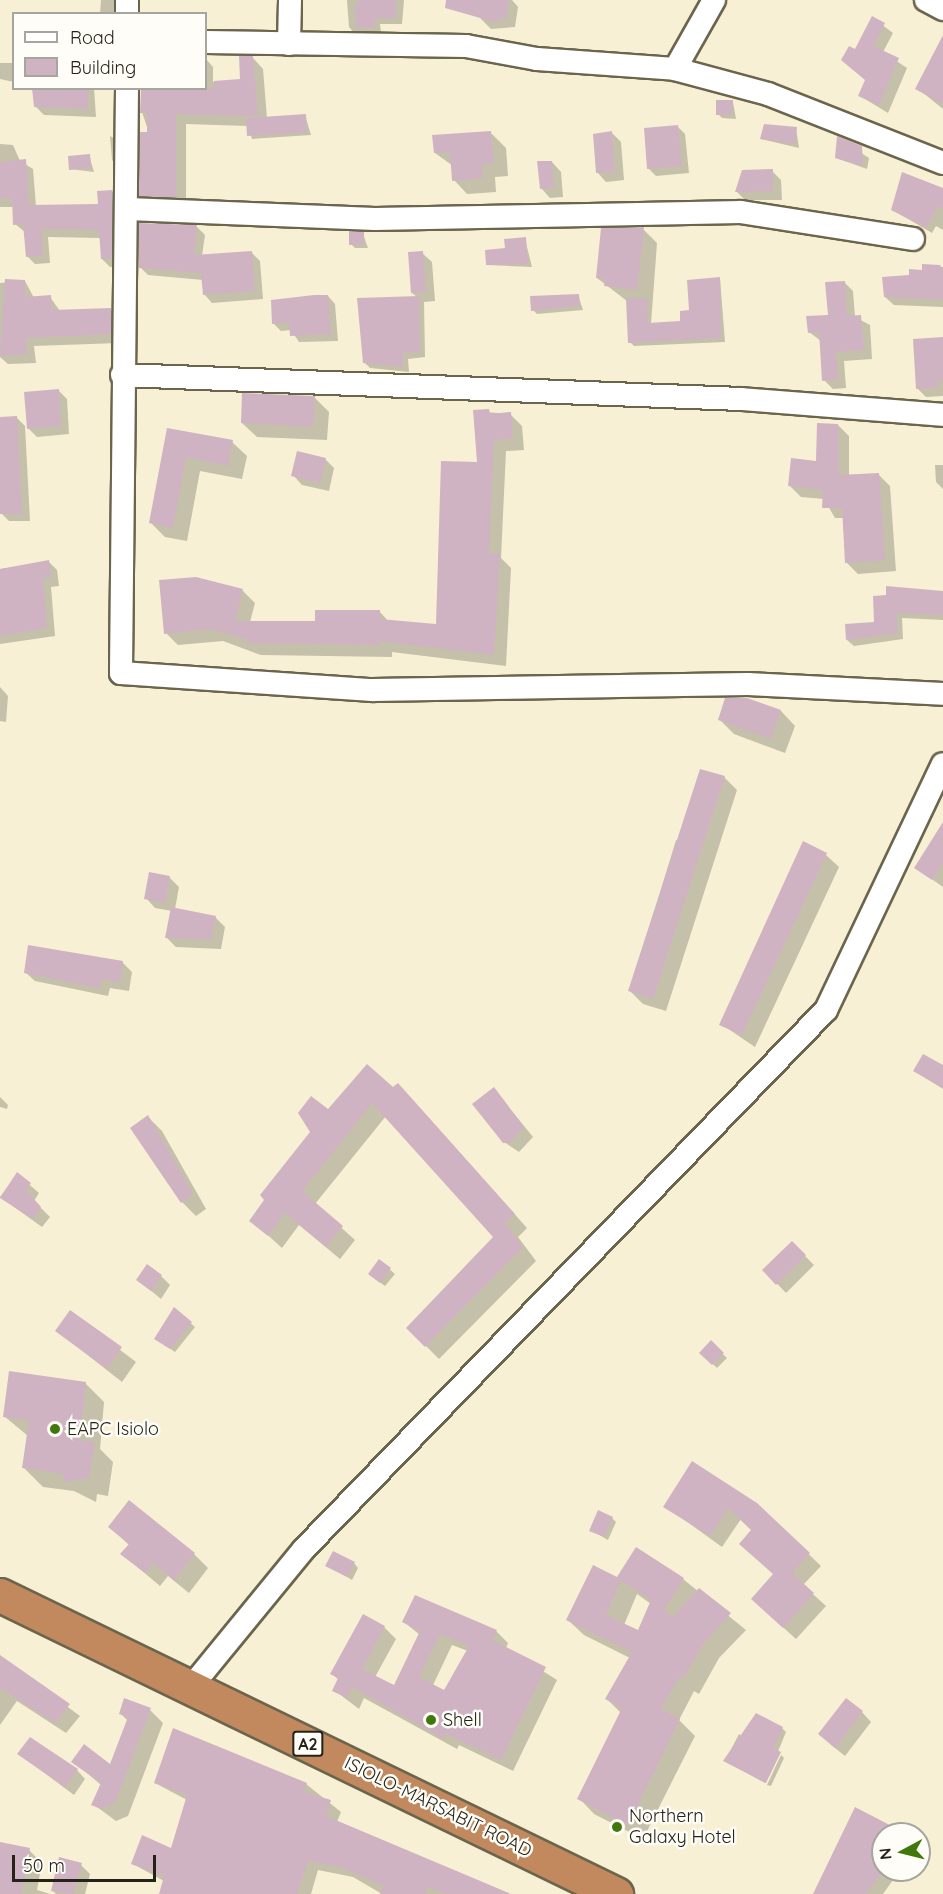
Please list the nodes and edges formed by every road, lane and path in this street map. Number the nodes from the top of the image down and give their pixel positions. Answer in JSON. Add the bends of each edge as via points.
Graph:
{"nodes":[{"id":1,"x":290,"y":0,"type":"edge"},
{"id":2,"x":714,"y":0,"type":"edge"},
{"id":3,"x":926,"y":0,"type":"edge"},
{"id":4,"x":943,"y":9,"type":"edge"},
{"id":5,"x":207,"y":42,"type":"edge"},
{"id":6,"x":289,"y":44,"type":"junction"},
{"id":7,"x":675,"y":69,"type":"junction"},
{"id":8,"x":127,"y":90,"type":"edge"},
{"id":9,"x":943,"y":163,"type":"edge"},
{"id":10,"x":128,"y":209,"type":"junction"},
{"id":11,"x":913,"y":239,"type":"dead end"},
{"id":12,"x":122,"y":375,"type":"junction"},
{"id":13,"x":943,"y":415,"type":"edge"},
{"id":14,"x":943,"y":694,"type":"edge"},
{"id":15,"x":940,"y":777,"type":"edge"},
{"id":16,"x":0,"y":1595,"type":"edge"},
{"id":17,"x":191,"y":1687,"type":"junction"},
{"id":18,"x":616,"y":1894,"type":"edge"}],
"edges":[{"from":1,"to":6,"type":"street"},
{"from":2,"to":7,"type":"street"},
{"from":3,"to":4,"type":"street"},
{"from":5,"to":6,"type":"street"},
{"from":6,"to":7,"type":"street","via":[[466,46],[537,59]]},
{"from":7,"to":9,"type":"street","via":[[768,94]]},
{"from":8,"to":10,"type":"street"},
{"from":10,"to":11,"type":"street","via":[[375,219],[741,212]]},
{"from":10,"to":12,"type":"street"},
{"from":12,"to":13,"type":"street","via":[[741,399]]},
{"from":12,"to":14,"type":"street","via":[[121,673],[372,690],[736,684]]},
{"from":15,"to":17,"type":"street","via":[[826,1010],[304,1548]]},
{"from":16,"to":17,"type":"highway","name":"ISIOLO-MARSABIT ROAD","number":"A2"},
{"from":17,"to":18,"type":"highway","name":"ISIOLO-MARSABIT ROAD","number":"A2"}]}
